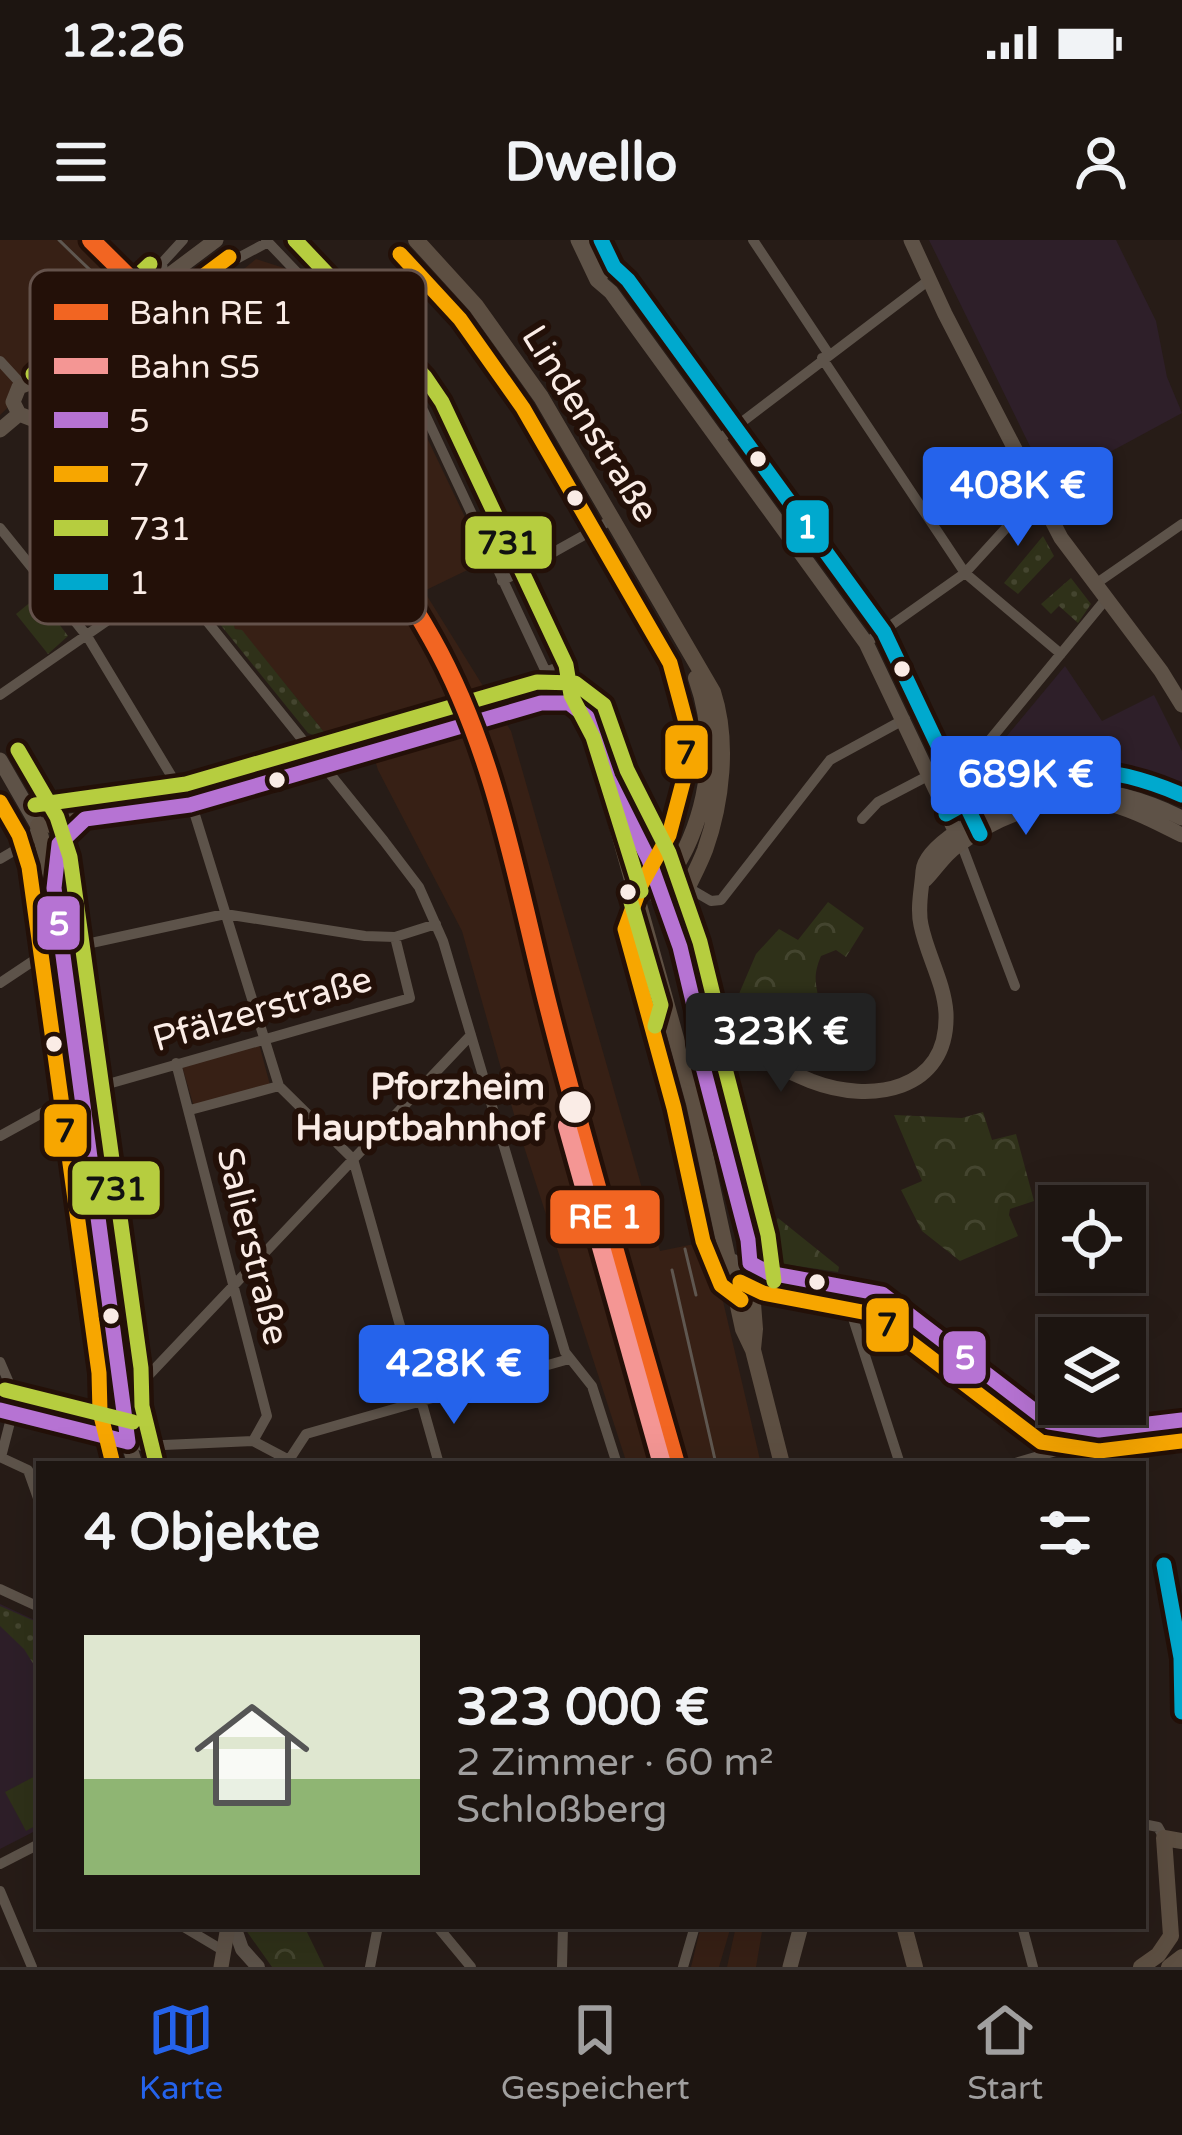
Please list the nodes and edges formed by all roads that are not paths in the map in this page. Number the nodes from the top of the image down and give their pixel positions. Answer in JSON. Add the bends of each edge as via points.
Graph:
{"nodes":[{"id":1,"x":184,"y":240,"type":"edge"},
{"id":2,"x":217,"y":240,"type":"edge"},
{"id":3,"x":416,"y":240,"type":"edge"},
{"id":4,"x":578,"y":240,"type":"edge"},
{"id":5,"x":591,"y":240,"type":"edge"},
{"id":6,"x":753,"y":240,"type":"edge"},
{"id":7,"x":911,"y":240,"type":"edge"},
{"id":8,"x":267,"y":241,"type":"edge"},
{"id":9,"x":164,"y":270,"type":"edge"},
{"id":10,"x":176,"y":270,"type":"edge"},
{"id":11,"x":215,"y":270,"type":"edge"},
{"id":12,"x":294,"y":270,"type":"edge"},
{"id":13,"x":929,"y":280,"type":"junction"},
{"id":14,"x":611,"y":292,"type":"junction"},
{"id":15,"x":825,"y":356,"type":"junction"},
{"id":16,"x":0,"y":361,"type":"edge"},
{"id":17,"x":30,"y":383,"type":"edge"},
{"id":18,"x":22,"y":385,"type":"junction"},
{"id":19,"x":19,"y":414,"type":"junction"},
{"id":20,"x":30,"y":414,"type":"edge"},
{"id":21,"x":426,"y":420,"type":"edge"},
{"id":22,"x":0,"y":430,"type":"edge"},
{"id":23,"x":717,"y":441,"type":"junction"},
{"id":24,"x":1037,"y":494,"type":"junction"},
{"id":25,"x":613,"y":519,"type":"junction"},
{"id":26,"x":1181,"y":527,"type":"edge"},
{"id":27,"x":0,"y":528,"type":"edge"},
{"id":28,"x":30,"y":565,"type":"edge"},
{"id":29,"x":965,"y":574,"type":"junction"},
{"id":30,"x":502,"y":581,"type":"junction"},
{"id":31,"x":1100,"y":592,"type":"junction"},
{"id":32,"x":77,"y":624,"type":"edge"},
{"id":33,"x":104,"y":624,"type":"edge"},
{"id":34,"x":209,"y":624,"type":"edge"},
{"id":35,"x":87,"y":636,"type":"junction"},
{"id":36,"x":866,"y":643,"type":"junction"},
{"id":37,"x":1061,"y":654,"type":"junction"},
{"id":38,"x":690,"y":655,"type":"junction"},
{"id":39,"x":0,"y":695,"type":"edge"},
{"id":40,"x":1181,"y":702,"type":"edge"},
{"id":41,"x":905,"y":719,"type":"junction"},
{"id":42,"x":333,"y":765,"type":"junction"},
{"id":43,"x":3,"y":770,"type":"edge"},
{"id":44,"x":931,"y":775,"type":"junction"},
{"id":45,"x":608,"y":778,"type":"junction"},
{"id":46,"x":190,"y":805,"type":"junction"},
{"id":47,"x":1180,"y":817,"type":"edge"},
{"id":48,"x":85,"y":819,"type":"junction"},
{"id":49,"x":862,"y":819,"type":"dead end"},
{"id":50,"x":38,"y":826,"type":"junction"},
{"id":51,"x":1182,"y":835,"type":"edge"},
{"id":52,"x":959,"y":837,"type":"junction"},
{"id":53,"x":0,"y":859,"type":"edge"},
{"id":54,"x":649,"y":860,"type":"junction"},
{"id":55,"x":628,"y":862,"type":"junction"},
{"id":56,"x":679,"y":862,"type":"junction"},
{"id":57,"x":687,"y":887,"type":"junction"},
{"id":58,"x":54,"y":888,"type":"junction"},
{"id":59,"x":660,"y":893,"type":"junction"},
{"id":60,"x":225,"y":914,"type":"junction"},
{"id":61,"x":436,"y":924,"type":"junction"},
{"id":62,"x":646,"y":927,"type":"junction"},
{"id":63,"x":395,"y":937,"type":"junction"},
{"id":64,"x":680,"y":947,"type":"junction"},
{"id":65,"x":63,"y":949,"type":"junction"},
{"id":66,"x":0,"y":983,"type":"edge"},
{"id":67,"x":1016,"y":986,"type":"dead end"},
{"id":68,"x":695,"y":1010,"type":"junction"},
{"id":69,"x":671,"y":1016,"type":"junction"},
{"id":70,"x":696,"y":1032,"type":"junction"},
{"id":71,"x":471,"y":1035,"type":"junction"},
{"id":72,"x":264,"y":1037,"type":"junction"},
{"id":73,"x":746,"y":1048,"type":"junction"},
{"id":74,"x":176,"y":1063,"type":"junction"},
{"id":75,"x":279,"y":1086,"type":"junction"},
{"id":76,"x":80,"y":1092,"type":"junction"},
{"id":77,"x":190,"y":1110,"type":"junction"},
{"id":78,"x":0,"y":1136,"type":"edge"},
{"id":79,"x":353,"y":1159,"type":"junction"},
{"id":80,"x":723,"y":1234,"type":"junction"},
{"id":81,"x":761,"y":1278,"type":"junction"},
{"id":82,"x":231,"y":1287,"type":"junction"},
{"id":83,"x":852,"y":1287,"type":"dead end"},
{"id":84,"x":753,"y":1350,"type":"junction"},
{"id":85,"x":569,"y":1359,"type":"junction"},
{"id":86,"x":2,"y":1364,"type":"edge"},
{"id":87,"x":127,"y":1372,"type":"junction"},
{"id":88,"x":423,"y":1402,"type":"junction"},
{"id":89,"x":6,"y":1412,"type":"edge"},
{"id":90,"x":254,"y":1441,"type":"junction"},
{"id":91,"x":128,"y":1442,"type":"junction"},
{"id":92,"x":1056,"y":1450,"type":"dead end"},
{"id":93,"x":0,"y":1457,"type":"edge"},
{"id":94,"x":134,"y":1461,"type":"edge"},
{"id":95,"x":288,"y":1461,"type":"edge"},
{"id":96,"x":291,"y":1461,"type":"edge"},
{"id":97,"x":438,"y":1461,"type":"edge"},
{"id":98,"x":616,"y":1461,"type":"edge"},
{"id":99,"x":781,"y":1461,"type":"edge"},
{"id":100,"x":899,"y":1461,"type":"edge"},
{"id":101,"x":1021,"y":1461,"type":"edge"},
{"id":102,"x":36,"y":1493,"type":"edge"},
{"id":103,"x":0,"y":1589,"type":"edge"},
{"id":104,"x":36,"y":1605,"type":"edge"},
{"id":105,"x":1146,"y":1825,"type":"edge"},
{"id":106,"x":1173,"y":1839,"type":"edge"},
{"id":107,"x":36,"y":1846,"type":"edge"},
{"id":108,"x":0,"y":1864,"type":"edge"},
{"id":109,"x":1167,"y":1870,"type":"junction"},
{"id":110,"x":0,"y":1891,"type":"edge"},
{"id":111,"x":1182,"y":1915,"type":"edge"},
{"id":112,"x":186,"y":1929,"type":"edge"},
{"id":113,"x":230,"y":1929,"type":"edge"},
{"id":114,"x":232,"y":1929,"type":"edge"},
{"id":115,"x":377,"y":1929,"type":"edge"},
{"id":116,"x":439,"y":1929,"type":"edge"},
{"id":117,"x":562,"y":1929,"type":"edge"},
{"id":118,"x":694,"y":1929,"type":"edge"},
{"id":119,"x":800,"y":1929,"type":"edge"},
{"id":120,"x":905,"y":1929,"type":"edge"},
{"id":121,"x":1023,"y":1929,"type":"edge"},
{"id":122,"x":1171,"y":1936,"type":"junction"},
{"id":123,"x":1182,"y":1955,"type":"edge"},
{"id":124,"x":223,"y":1959,"type":"edge"},
{"id":125,"x":32,"y":1967,"type":"edge"},
{"id":126,"x":246,"y":1967,"type":"edge"},
{"id":127,"x":258,"y":1967,"type":"edge"},
{"id":128,"x":370,"y":1967,"type":"edge"},
{"id":129,"x":471,"y":1967,"type":"edge"},
{"id":130,"x":562,"y":1967,"type":"edge"},
{"id":131,"x":683,"y":1967,"type":"edge"},
{"id":132,"x":790,"y":1967,"type":"edge"},
{"id":133,"x":915,"y":1967,"type":"edge"},
{"id":134,"x":1033,"y":1967,"type":"edge"},
{"id":135,"x":1141,"y":1967,"type":"edge"},
{"id":136,"x":1167,"y":1967,"type":"edge"}],
"edges":[{"from":1,"to":9,"type":"street","via":[[163,257]]},
{"from":2,"to":10,"type":"main road"},
{"from":3,"to":25,"type":"main road","name":"Lindenstraße","via":[[517,361]]},
{"from":4,"to":14,"type":"main road"},
{"from":5,"to":14,"type":"main road"},
{"from":6,"to":15,"type":"street"},
{"from":7,"to":13,"type":"main road"},
{"from":8,"to":11,"type":"street"},
{"from":8,"to":12,"type":"street"},
{"from":13,"to":15,"type":"street"},
{"from":13,"to":24,"type":"main road"},
{"from":14,"to":23,"type":"main road"},
{"from":15,"to":23,"type":"street"},
{"from":15,"to":29,"type":"street"},
{"from":16,"to":18,"type":"street"},
{"from":17,"to":18,"type":"main road"},
{"from":18,"to":19,"type":"main road","via":[[14,402]]},
{"from":19,"to":20,"type":"main road"},
{"from":19,"to":22,"type":"main road"},
{"from":21,"to":30,"type":"street"},
{"from":23,"to":36,"type":"main road"},
{"from":24,"to":29,"type":"street"},
{"from":24,"to":31,"type":"main road"},
{"from":25,"to":30,"type":"street"},
{"from":25,"to":38,"type":"main road","name":"Lindenstraße"},
{"from":26,"to":31,"type":"street"},
{"from":27,"to":28,"type":"street"},
{"from":29,"to":36,"type":"street"},
{"from":29,"to":37,"type":"street"},
{"from":30,"to":54,"type":"street","via":[[546,678],[556,668],[611,720]]},
{"from":31,"to":37,"type":"street"},
{"from":31,"to":40,"type":"main road"},
{"from":32,"to":35,"type":"street"},
{"from":33,"to":35,"type":"street"},
{"from":34,"to":42,"type":"street"},
{"from":35,"to":39,"type":"street"},
{"from":35,"to":46,"type":"street"},
{"from":36,"to":41,"type":"main road"},
{"from":37,"to":44,"type":"street","via":[[995,737]]},
{"from":38,"to":56,"type":"main road","name":"Lindenstraße","via":[[709,752],[699,813]]},
{"from":38,"to":57,"type":"main road","name":"Lindenstraße","via":[[717,704],[722,748],[711,829]]},
{"from":41,"to":44,"type":"main road"},
{"from":41,"to":57,"type":"street","via":[[830,760],[722,900]]},
{"from":42,"to":45,"type":"main road","via":[[541,703],[569,703],[594,730]]},
{"from":42,"to":46,"type":"main road"},
{"from":42,"to":61,"type":"street"},
{"from":43,"to":50,"type":"main road"},
{"from":44,"to":49,"type":"street"},
{"from":44,"to":52,"type":"main road"},
{"from":45,"to":54,"type":"main road"},
{"from":45,"to":55,"type":"main road"},
{"from":46,"to":48,"type":"main road"},
{"from":46,"to":60,"type":"street"},
{"from":47,"to":52,"type":"main road","via":[[1120,792],[1079,788],[1022,798]]},
{"from":48,"to":50,"type":"main road"},
{"from":48,"to":58,"type":"main road","via":[[59,844]]},
{"from":50,"to":53,"type":"street","via":[[29,842]]},
{"from":50,"to":58,"type":"main road"},
{"from":51,"to":52,"type":"main road","via":[[1128,810],[1082,801]]},
{"from":52,"to":67,"type":"street"},
{"from":52,"to":73,"type":"main road","via":[[923,870],[921,926],[946,1013],[941,1045],[926,1068],[896,1089],[845,1091]]},
{"from":54,"to":55,"type":"main road"},
{"from":54,"to":56,"type":"main road","via":[[663,871]]},
{"from":54,"to":59,"type":"main road"},
{"from":55,"to":62,"type":"main road"},
{"from":56,"to":59,"type":"main road","name":"Lindenstraße"},
{"from":57,"to":64,"type":"main road","name":"Lindenstraße","via":[[678,906]]},
{"from":58,"to":65,"type":"main road"},
{"from":59,"to":62,"type":"main road","name":"Lindenstraße"},
{"from":59,"to":64,"type":"main road"},
{"from":60,"to":63,"type":"street"},
{"from":60,"to":65,"type":"street"},
{"from":60,"to":72,"type":"street"},
{"from":61,"to":63,"type":"street"},
{"from":61,"to":71,"type":"street"},
{"from":62,"to":69,"type":"main road"},
{"from":63,"to":72,"type":"street","name":"Pfälzerstraße","via":[[410,998]]},
{"from":64,"to":68,"type":"main road"},
{"from":65,"to":66,"type":"street","via":[[44,952]]},
{"from":65,"to":76,"type":"main road"},
{"from":68,"to":70,"type":"main road"},
{"from":68,"to":73,"type":"main road"},
{"from":69,"to":70,"type":"main road"},
{"from":69,"to":80,"type":"main road"},
{"from":70,"to":73,"type":"main road"},
{"from":70,"to":81,"type":"main road","via":[[750,1263]]},
{"from":71,"to":79,"type":"street"},
{"from":71,"to":85,"type":"street"},
{"from":72,"to":74,"type":"street","name":"Pfälzerstraße"},
{"from":72,"to":75,"type":"street"},
{"from":74,"to":76,"type":"street","name":"Pfälzerstraße"},
{"from":74,"to":77,"type":"street","name":"Salierstraße"},
{"from":75,"to":77,"type":"street"},
{"from":75,"to":79,"type":"street"},
{"from":76,"to":78,"type":"street","name":"Pfälzerstraße"},
{"from":76,"to":87,"type":"main road"},
{"from":77,"to":82,"type":"street","name":"Salierstraße"},
{"from":79,"to":82,"type":"street"},
{"from":79,"to":88,"type":"street"},
{"from":80,"to":81,"type":"street","via":[[740,1273]]},
{"from":80,"to":84,"type":"main road"},
{"from":81,"to":83,"type":"street"},
{"from":81,"to":84,"type":"main road"},
{"from":81,"to":100,"type":"street","via":[[838,1297],[851,1312]]},
{"from":82,"to":87,"type":"street","via":[[146,1378]]},
{"from":82,"to":90,"type":"street","name":"Salierstraße","via":[[267,1416]]},
{"from":84,"to":99,"type":"main road"},
{"from":85,"to":88,"type":"street"},
{"from":85,"to":98,"type":"street","via":[[590,1380]]},
{"from":86,"to":89,"type":"street","via":[[15,1393]]},
{"from":87,"to":91,"type":"main road","via":[[121,1408]]},
{"from":88,"to":96,"type":"street","via":[[306,1434]]},
{"from":88,"to":97,"type":"street"},
{"from":89,"to":91,"type":"main road"},
{"from":89,"to":93,"type":"street"},
{"from":90,"to":91,"type":"street"},
{"from":90,"to":95,"type":"street"},
{"from":91,"to":94,"type":"main road"},
{"from":92,"to":101,"type":"street"},
{"from":93,"to":102,"type":"street","via":[[28,1470]]},
{"from":103,"to":104,"type":"street"},
{"from":105,"to":106,"type":"street"},
{"from":106,"to":109,"type":"main road"},
{"from":107,"to":108,"type":"street"},
{"from":109,"to":111,"type":"main road"},
{"from":109,"to":122,"type":"main road"},
{"from":110,"to":125,"type":"street"},
{"from":112,"to":124,"type":"street"},
{"from":113,"to":124,"type":"main road"},
{"from":114,"to":127,"type":"street"},
{"from":115,"to":128,"type":"street"},
{"from":116,"to":129,"type":"street"},
{"from":117,"to":130,"type":"street"},
{"from":118,"to":131,"type":"street"},
{"from":119,"to":132,"type":"main road"},
{"from":120,"to":133,"type":"main road"},
{"from":121,"to":134,"type":"street"},
{"from":122,"to":123,"type":"main road"},
{"from":122,"to":135,"type":"main road"},
{"from":122,"to":136,"type":"street"},
{"from":123,"to":136,"type":"main road"},
{"from":124,"to":126,"type":"street"}]}
